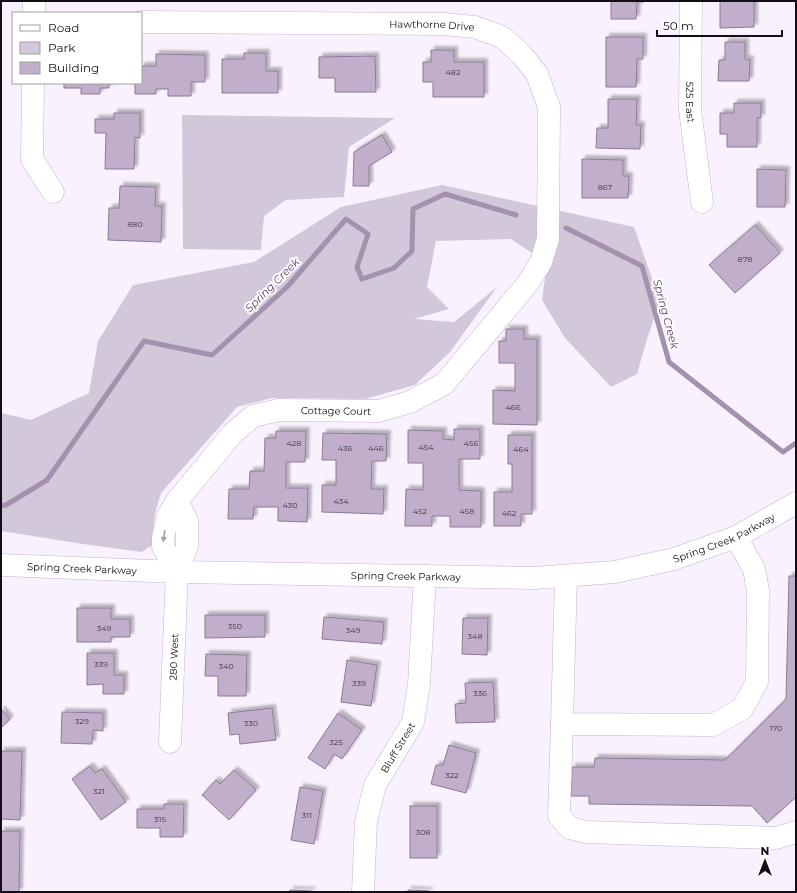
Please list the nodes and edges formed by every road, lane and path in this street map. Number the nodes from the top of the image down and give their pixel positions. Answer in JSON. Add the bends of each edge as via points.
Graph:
{"nodes":[{"id":1,"x":34,"y":1,"type":"edge"},
{"id":2,"x":691,"y":1,"type":"edge"},
{"id":3,"x":34,"y":12,"type":"edge"},
{"id":4,"x":142,"y":22,"type":"edge"},
{"id":5,"x":33,"y":84,"type":"edge"},
{"id":6,"x":53,"y":192,"type":"dead end"},
{"id":7,"x":702,"y":202,"type":"dead end"},
{"id":8,"x":548,"y":239,"type":"joint"},
{"id":9,"x":796,"y":504,"type":"edge"},
{"id":10,"x":736,"y":537,"type":"junction"},
{"id":11,"x":1,"y":565,"type":"edge"},
{"id":12,"x":177,"y":572,"type":"junction"},
{"id":13,"x":425,"y":576,"type":"junction"},
{"id":14,"x":566,"y":576,"type":"junction"},
{"id":15,"x":562,"y":724,"type":"junction"},
{"id":16,"x":170,"y":742,"type":"dead end"},
{"id":17,"x":796,"y":832,"type":"edge"},
{"id":18,"x":363,"y":892,"type":"edge"}],
"edges":[{"from":1,"to":3,"type":"street"},
{"from":2,"to":7,"type":"street","name":"525 East","via":[[690,110]]},
{"from":4,"to":8,"type":"street","name":"Hawthorne Drive","via":[[444,24],[475,27],[502,37],[522,55],[537,74],[549,107]]},
{"from":5,"to":6,"type":"street","via":[[32,159]]},
{"from":8,"to":12,"type":"street","name":"Cottage Court","via":[[541,262],[528,283],[444,384],[410,402],[379,411],[279,410],[253,416],[232,434],[168,516],[163,547]]},
{"from":9,"to":10,"type":"street","name":"Spring Creek Parkway"},
{"from":10,"to":14,"type":"street","name":"Spring Creek Parkway","via":[[674,559],[615,572]]},
{"from":10,"to":15,"type":"street","via":[[754,569],[758,590],[757,682],[742,709],[713,725]]},
{"from":11,"to":12,"type":"street","name":"Spring Creek Parkway"},
{"from":12,"to":13,"type":"street","name":"Spring Creek Parkway"},
{"from":12,"to":16,"type":"street","name":"280 West"},
{"from":13,"to":14,"type":"street","name":"Spring Creek Parkway"},
{"from":13,"to":18,"type":"street","name":"Bluff Street","via":[[420,684],[413,722],[375,785],[366,821]]},
{"from":14,"to":15,"type":"street"},
{"from":15,"to":17,"type":"street","via":[[558,816],[570,828],[586,832],[776,838]]}]}
